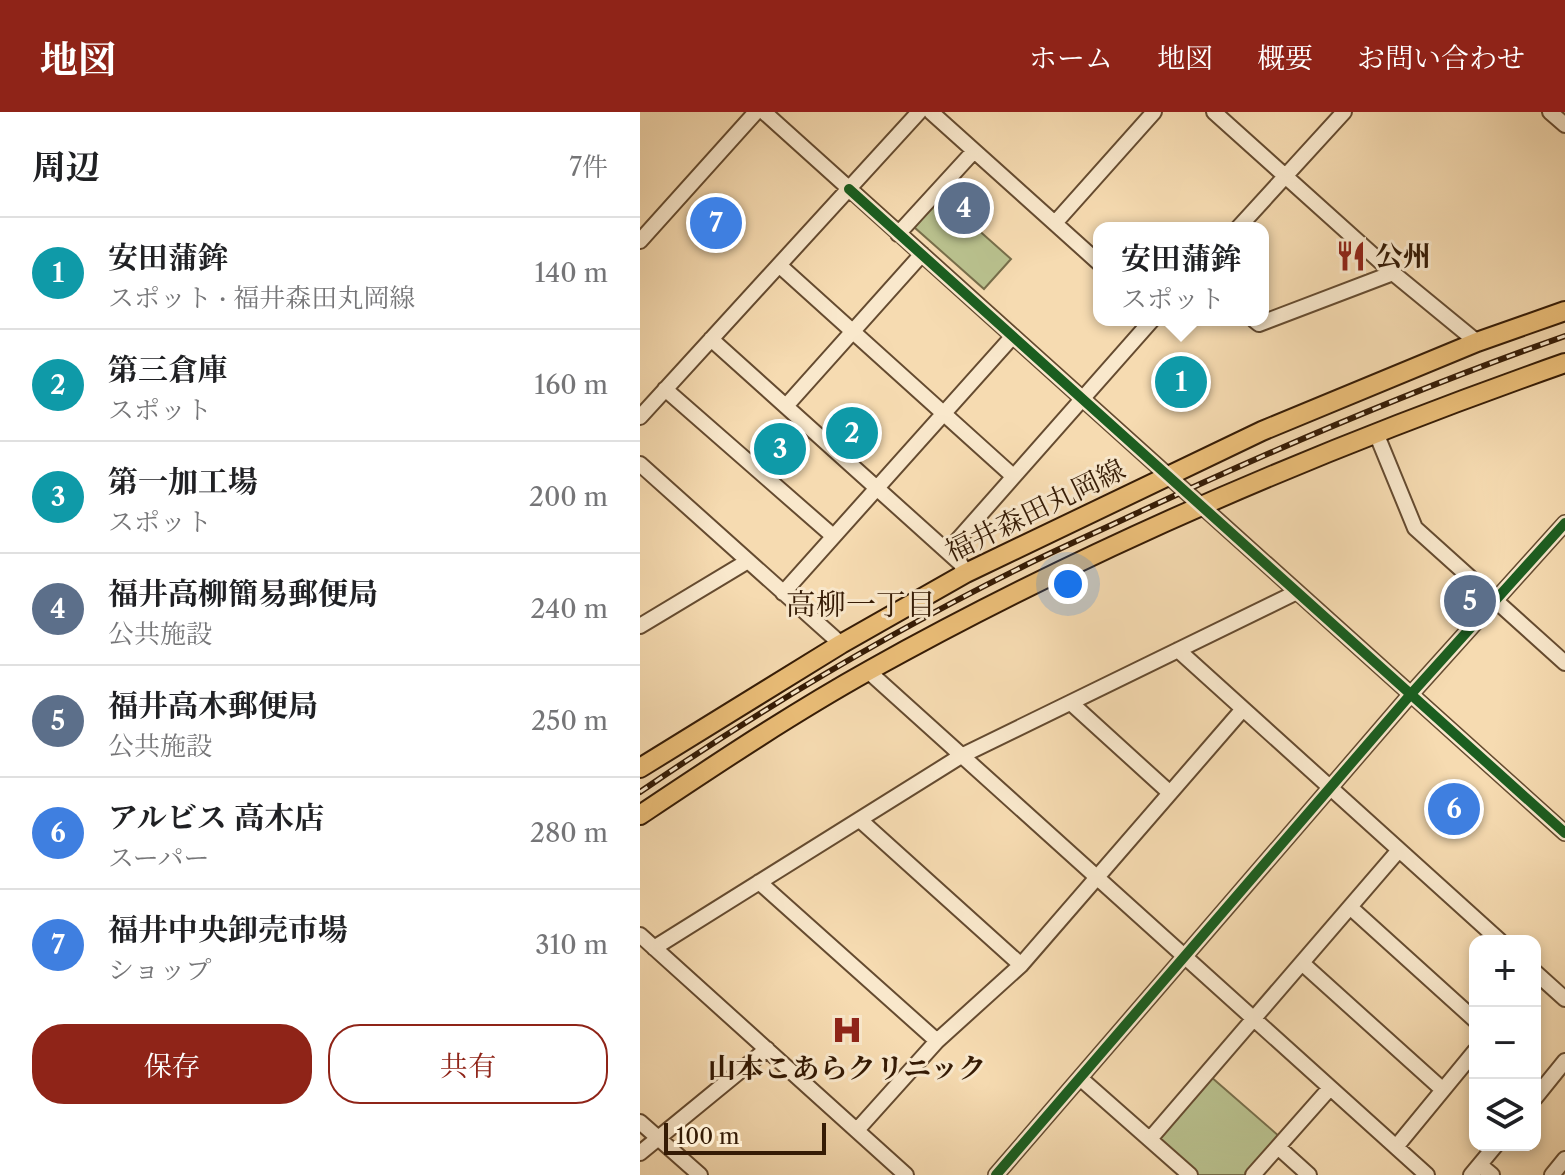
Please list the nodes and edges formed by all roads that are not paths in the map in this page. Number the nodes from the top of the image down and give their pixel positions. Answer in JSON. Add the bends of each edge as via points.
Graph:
{"nodes":[{"id":1,"x":756,"y":112,"type":"edge"},
{"id":2,"x":764,"y":112,"type":"edge"},
{"id":3,"x":919,"y":112,"type":"edge"},
{"id":4,"x":931,"y":112,"type":"edge"},
{"id":5,"x":1154,"y":112,"type":"edge"},
{"id":6,"x":1214,"y":112,"type":"edge"},
{"id":7,"x":1344,"y":112,"type":"edge"},
{"id":8,"x":1550,"y":112,"type":"edge"},
{"id":9,"x":1565,"y":125,"type":"edge"},
{"id":10,"x":974,"y":151,"type":"junction"},
{"id":11,"x":1286,"y":176,"type":"junction"},
{"id":12,"x":849,"y":189,"type":"junction"},
{"id":13,"x":1244,"y":222,"type":"edge"},
{"id":14,"x":1055,"y":223,"type":"junction"},
{"id":15,"x":898,"y":234,"type":"junction"},
{"id":16,"x":640,"y":241,"type":"edge"},
{"id":17,"x":922,"y":254,"type":"junction"},
{"id":18,"x":1093,"y":258,"type":"edge"},
{"id":19,"x":779,"y":265,"type":"junction"},
{"id":20,"x":1393,"y":273,"type":"junction"},
{"id":21,"x":1565,"y":311,"type":"edge"},
{"id":22,"x":1269,"y":320,"type":"edge"},
{"id":23,"x":1147,"y":326,"type":"edge"},
{"id":24,"x":853,"y":331,"type":"junction"},
{"id":25,"x":1013,"y":336,"type":"junction"},
{"id":26,"x":711,"y":339,"type":"junction"},
{"id":27,"x":1477,"y":342,"type":"junction"},
{"id":28,"x":1565,"y":364,"type":"edge"},
{"id":29,"x":665,"y":389,"type":"junction"},
{"id":30,"x":1082,"y":399,"type":"junction"},
{"id":31,"x":786,"y":406,"type":"junction"},
{"id":32,"x":943,"y":413,"type":"junction"},
{"id":33,"x":640,"y":417,"type":"edge"},
{"id":34,"x":1376,"y":433,"type":"junction"},
{"id":35,"x":640,"y":464,"type":"edge"},
{"id":36,"x":1170,"y":475,"type":"junction"},
{"id":37,"x":1013,"y":476,"type":"junction"},
{"id":38,"x":877,"y":487,"type":"junction"},
{"id":39,"x":1201,"y":504,"type":"junction"},
{"id":40,"x":1565,"y":523,"type":"edge"},
{"id":41,"x":833,"y":536,"type":"junction"},
{"id":42,"x":948,"y":551,"type":"junction"},
{"id":43,"x":748,"y":561,"type":"junction"},
{"id":44,"x":966,"y":573,"type":"junction"},
{"id":45,"x":1297,"y":592,"type":"junction"},
{"id":46,"x":783,"y":593,"type":"junction"},
{"id":47,"x":1496,"y":601,"type":"junction"},
{"id":48,"x":640,"y":626,"type":"edge"},
{"id":49,"x":841,"y":644,"type":"junction"},
{"id":50,"x":1178,"y":650,"type":"junction"},
{"id":51,"x":1565,"y":663,"type":"edge"},
{"id":52,"x":868,"y":671,"type":"junction"},
{"id":53,"x":1411,"y":694,"type":"junction"},
{"id":54,"x":1071,"y":703,"type":"junction"},
{"id":55,"x":1243,"y":709,"type":"junction"},
{"id":56,"x":961,"y":756,"type":"junction"},
{"id":57,"x":640,"y":767,"type":"edge"},
{"id":58,"x":1331,"y":788,"type":"junction"},
{"id":59,"x":1170,"y":793,"type":"junction"},
{"id":60,"x":640,"y":815,"type":"edge"},
{"id":61,"x":860,"y":820,"type":"junction"},
{"id":62,"x":1565,"y":833,"type":"edge"},
{"id":63,"x":1399,"y":850,"type":"junction"},
{"id":64,"x":1097,"y":878,"type":"junction"},
{"id":65,"x":759,"y":882,"type":"junction"},
{"id":66,"x":1350,"y":907,"type":"junction"},
{"id":67,"x":640,"y":935,"type":"edge"},
{"id":68,"x":1493,"y":935,"type":"edge"},
{"id":69,"x":654,"y":948,"type":"junction"},
{"id":70,"x":1184,"y":957,"type":"junction"},
{"id":71,"x":1302,"y":963,"type":"junction"},
{"id":72,"x":1021,"y":965,"type":"junction"},
{"id":73,"x":1541,"y":979,"type":"edge"},
{"id":74,"x":1565,"y":999,"type":"edge"},
{"id":75,"x":1469,"y":1015,"type":"edge"},
{"id":76,"x":1254,"y":1019,"type":"junction"},
{"id":77,"x":937,"y":1041,"type":"junction"},
{"id":78,"x":767,"y":1049,"type":"junction"},
{"id":79,"x":1469,"y":1058,"type":"edge"},
{"id":80,"x":1565,"y":1061,"type":"edge"},
{"id":81,"x":1080,"y":1078,"type":"junction"},
{"id":82,"x":1330,"y":1088,"type":"junction"},
{"id":83,"x":1443,"y":1090,"type":"junction"},
{"id":84,"x":1541,"y":1091,"type":"edge"},
{"id":85,"x":640,"y":1122,"type":"edge"},
{"id":86,"x":857,"y":1130,"type":"junction"},
{"id":87,"x":658,"y":1138,"type":"junction"},
{"id":88,"x":1150,"y":1139,"type":"junction"},
{"id":89,"x":1278,"y":1147,"type":"junction"},
{"id":90,"x":1396,"y":1147,"type":"junction"},
{"id":91,"x":1491,"y":1151,"type":"edge"},
{"id":92,"x":640,"y":1153,"type":"edge"},
{"id":93,"x":1565,"y":1159,"type":"edge"},
{"id":94,"x":1476,"y":1170,"type":"edge"},
{"id":95,"x":700,"y":1175,"type":"edge"},
{"id":96,"x":906,"y":1175,"type":"edge"},
{"id":97,"x":996,"y":1175,"type":"edge"},
{"id":98,"x":1190,"y":1175,"type":"edge"},
{"id":99,"x":1253,"y":1175,"type":"edge"},
{"id":100,"x":1309,"y":1175,"type":"edge"},
{"id":101,"x":1427,"y":1175,"type":"edge"},
{"id":102,"x":1492,"y":1175,"type":"edge"},
{"id":103,"x":1552,"y":1175,"type":"edge"}],
"edges":[{"from":1,"to":16,"type":"street"},
{"from":2,"to":12,"type":"street"},
{"from":3,"to":12,"type":"street"},
{"from":4,"to":10,"type":"street"},
{"from":5,"to":14,"type":"street"},
{"from":6,"to":11,"type":"street"},
{"from":7,"to":11,"type":"street"},
{"from":8,"to":9,"type":"street"},
{"from":10,"to":14,"type":"street"},
{"from":10,"to":15,"type":"street"},
{"from":11,"to":13,"type":"street"},
{"from":11,"to":20,"type":"street"},
{"from":12,"to":15,"type":"street"},
{"from":12,"to":19,"type":"street"},
{"from":14,"to":18,"type":"street"},
{"from":15,"to":17,"type":"street"},
{"from":17,"to":24,"type":"street"},
{"from":17,"to":25,"type":"street"},
{"from":19,"to":24,"type":"street"},
{"from":19,"to":26,"type":"street"},
{"from":20,"to":22,"type":"street"},
{"from":20,"to":27,"type":"street"},
{"from":21,"to":27,"type":"main road","name":"福井森田丸岡線"},
{"from":23,"to":30,"type":"street"},
{"from":24,"to":31,"type":"street"},
{"from":24,"to":32,"type":"street"},
{"from":25,"to":30,"type":"street"},
{"from":25,"to":32,"type":"street"},
{"from":26,"to":29,"type":"street"},
{"from":26,"to":31,"type":"street"},
{"from":27,"to":36,"type":"main road","name":"福井森田丸岡線","via":[[1272,426]]},
{"from":28,"to":34,"type":"main road"},
{"from":29,"to":33,"type":"street"},
{"from":29,"to":41,"type":"street"},
{"from":30,"to":36,"type":"street"},
{"from":30,"to":37,"type":"street"},
{"from":31,"to":38,"type":"street"},
{"from":32,"to":37,"type":"street"},
{"from":32,"to":38,"type":"street"},
{"from":34,"to":39,"type":"main road"},
{"from":34,"to":47,"type":"street","via":[[1415,528]]},
{"from":35,"to":43,"type":"street"},
{"from":36,"to":39,"type":"street"},
{"from":36,"to":44,"type":"main road","name":"福井森田丸岡線"},
{"from":37,"to":42,"type":"street"},
{"from":38,"to":41,"type":"street"},
{"from":38,"to":42,"type":"street"},
{"from":39,"to":45,"type":"street"},
{"from":39,"to":52,"type":"main road"},
{"from":40,"to":47,"type":"street"},
{"from":41,"to":46,"type":"street"},
{"from":42,"to":44,"type":"street"},
{"from":43,"to":46,"type":"street"},
{"from":43,"to":48,"type":"street"},
{"from":44,"to":49,"type":"main road","name":"福井森田丸岡線"},
{"from":45,"to":50,"type":"street"},
{"from":45,"to":53,"type":"street"},
{"from":46,"to":49,"type":"street"},
{"from":47,"to":51,"type":"street"},
{"from":47,"to":53,"type":"street"},
{"from":49,"to":57,"type":"main road","name":"福井森田丸岡線"},
{"from":50,"to":54,"type":"street"},
{"from":50,"to":55,"type":"street"},
{"from":52,"to":56,"type":"street"},
{"from":52,"to":60,"type":"main road"},
{"from":53,"to":58,"type":"street"},
{"from":53,"to":62,"type":"street"},
{"from":54,"to":56,"type":"street"},
{"from":54,"to":59,"type":"street"},
{"from":55,"to":58,"type":"street"},
{"from":55,"to":59,"type":"street"},
{"from":56,"to":61,"type":"street"},
{"from":56,"to":64,"type":"street"},
{"from":58,"to":63,"type":"street"},
{"from":58,"to":70,"type":"street"},
{"from":59,"to":64,"type":"street"},
{"from":61,"to":65,"type":"street"},
{"from":61,"to":72,"type":"street"},
{"from":63,"to":66,"type":"street"},
{"from":63,"to":68,"type":"street"},
{"from":64,"to":70,"type":"street"},
{"from":64,"to":72,"type":"street"},
{"from":65,"to":69,"type":"street"},
{"from":65,"to":77,"type":"street"},
{"from":66,"to":71,"type":"street"},
{"from":66,"to":75,"type":"street"},
{"from":67,"to":69,"type":"street"},
{"from":69,"to":78,"type":"street"},
{"from":70,"to":76,"type":"street"},
{"from":70,"to":81,"type":"street"},
{"from":71,"to":76,"type":"street"},
{"from":71,"to":83,"type":"street"},
{"from":72,"to":77,"type":"street"},
{"from":73,"to":74,"type":"street"},
{"from":76,"to":82,"type":"street"},
{"from":76,"to":88,"type":"street"},
{"from":77,"to":86,"type":"street"},
{"from":78,"to":86,"type":"street"},
{"from":78,"to":87,"type":"street"},
{"from":79,"to":83,"type":"street"},
{"from":80,"to":84,"type":"street"},
{"from":81,"to":88,"type":"street"},
{"from":81,"to":97,"type":"street"},
{"from":82,"to":89,"type":"street"},
{"from":82,"to":90,"type":"street"},
{"from":83,"to":90,"type":"street"},
{"from":85,"to":87,"type":"street"},
{"from":86,"to":96,"type":"street"},
{"from":87,"to":92,"type":"street"},
{"from":87,"to":95,"type":"street"},
{"from":88,"to":98,"type":"street"},
{"from":89,"to":99,"type":"street"},
{"from":89,"to":100,"type":"street"},
{"from":90,"to":101,"type":"street"},
{"from":91,"to":94,"type":"street"},
{"from":93,"to":103,"type":"street"},
{"from":94,"to":102,"type":"street"}]}
